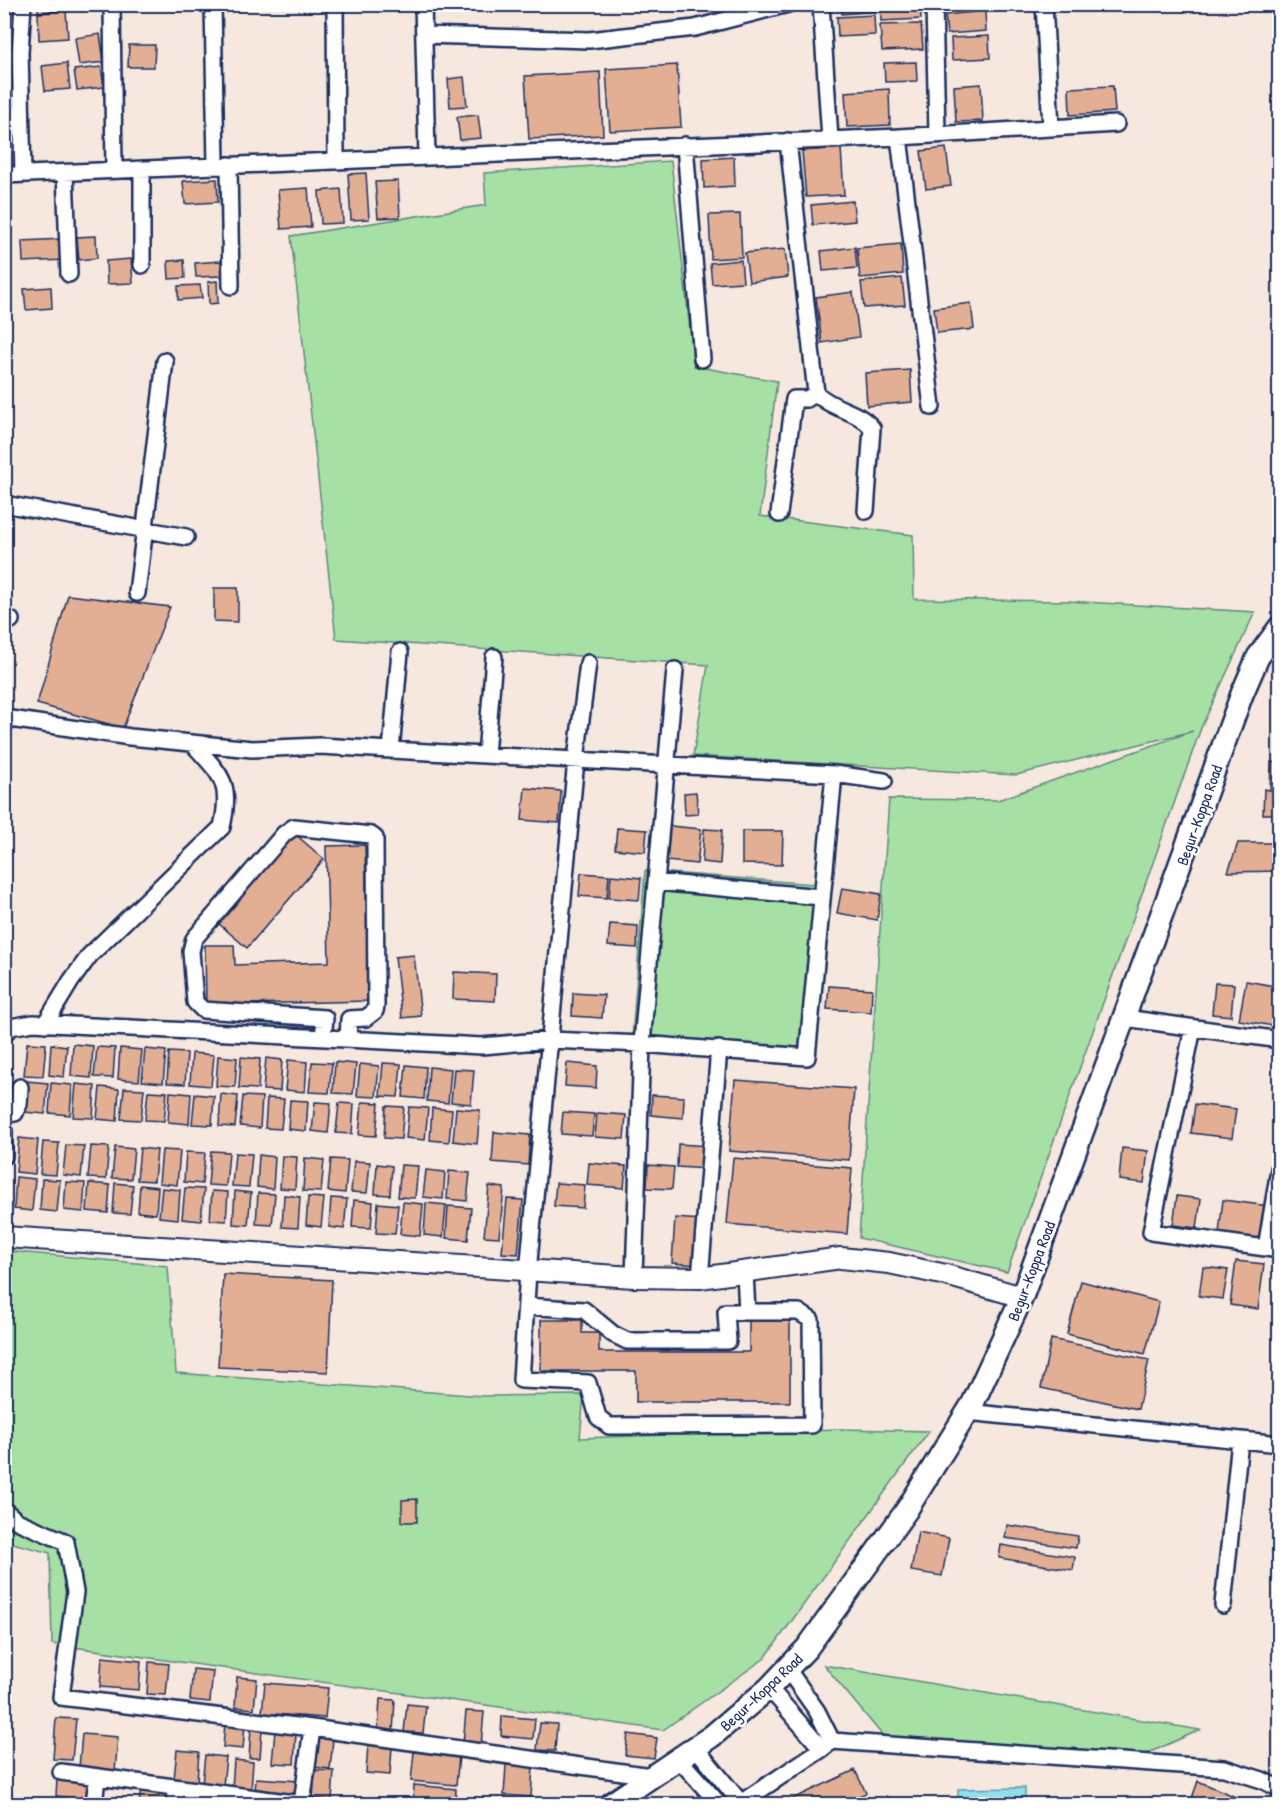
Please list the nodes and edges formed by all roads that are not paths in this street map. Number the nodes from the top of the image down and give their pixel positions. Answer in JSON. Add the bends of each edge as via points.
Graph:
{"nodes":[{"id":1,"x":23,"y":4,"type":"edge"},
{"id":2,"x":112,"y":4,"type":"edge"},
{"id":3,"x":213,"y":4,"type":"edge"},
{"id":4,"x":335,"y":4,"type":"edge"},
{"id":5,"x":423,"y":4,"type":"edge"},
{"id":6,"x":788,"y":4,"type":"edge"},
{"id":7,"x":821,"y":4,"type":"edge"},
{"id":8,"x":934,"y":4,"type":"edge"},
{"id":9,"x":1044,"y":4,"type":"edge"},
{"id":10,"x":424,"y":35,"type":"junction"},
{"id":11,"x":12,"y":53,"type":"edge"},
{"id":12,"x":1116,"y":124,"type":"dead end"},
{"id":13,"x":1052,"y":127,"type":"junction"},
{"id":14,"x":937,"y":133,"type":"junction"},
{"id":15,"x":899,"y":137,"type":"junction"},
{"id":16,"x":830,"y":139,"type":"junction"},
{"id":17,"x":788,"y":141,"type":"junction"},
{"id":18,"x":685,"y":145,"type":"junction"},
{"id":19,"x":427,"y":156,"type":"junction"},
{"id":20,"x":336,"y":160,"type":"junction"},
{"id":21,"x":223,"y":165,"type":"junction"},
{"id":22,"x":142,"y":169,"type":"junction"},
{"id":23,"x":114,"y":170,"type":"junction"},
{"id":24,"x":65,"y":173,"type":"junction"},
{"id":25,"x":23,"y":174,"type":"junction"},
{"id":26,"x":4,"y":175,"type":"edge"},
{"id":27,"x":142,"y":265,"type":"dead end"},
{"id":28,"x":69,"y":274,"type":"dead end"},
{"id":29,"x":231,"y":286,"type":"dead end"},
{"id":30,"x":702,"y":359,"type":"dead end"},
{"id":31,"x":165,"y":362,"type":"dead end"},
{"id":32,"x":816,"y":393,"type":"junction"},
{"id":33,"x":932,"y":407,"type":"dead end"},
{"id":34,"x":4,"y":504,"type":"edge"},
{"id":35,"x":866,"y":511,"type":"dead end"},
{"id":36,"x":779,"y":514,"type":"dead end"},
{"id":37,"x":143,"y":529,"type":"junction"},
{"id":38,"x":186,"y":537,"type":"dead end"},
{"id":39,"x":136,"y":593,"type":"dead end"},
{"id":40,"x":1280,"y":627,"type":"edge"},
{"id":41,"x":400,"y":652,"type":"dead end"},
{"id":42,"x":494,"y":657,"type":"dead end"},
{"id":43,"x":588,"y":663,"type":"dead end"},
{"id":44,"x":675,"y":670,"type":"dead end"},
{"id":45,"x":4,"y":718,"type":"edge"},
{"id":46,"x":193,"y":744,"type":"junction"},
{"id":47,"x":391,"y":750,"type":"junction"},
{"id":48,"x":486,"y":755,"type":"junction"},
{"id":49,"x":576,"y":760,"type":"junction"},
{"id":50,"x":666,"y":765,"type":"junction"},
{"id":51,"x":834,"y":774,"type":"junction"},
{"id":52,"x":884,"y":781,"type":"dead end"},
{"id":53,"x":656,"y":882,"type":"junction"},
{"id":54,"x":821,"y":897,"type":"junction"},
{"id":55,"x":325,"y":1018,"type":"junction"},
{"id":56,"x":1125,"y":1018,"type":"junction"},
{"id":57,"x":349,"y":1019,"type":"junction"},
{"id":58,"x":45,"y":1024,"type":"junction"},
{"id":59,"x":1193,"y":1028,"type":"junction"},
{"id":60,"x":4,"y":1035,"type":"edge"},
{"id":61,"x":324,"y":1038,"type":"junction"},
{"id":62,"x":348,"y":1039,"type":"junction"},
{"id":63,"x":550,"y":1040,"type":"junction"},
{"id":64,"x":1280,"y":1040,"type":"edge"},
{"id":65,"x":642,"y":1044,"type":"junction"},
{"id":66,"x":720,"y":1049,"type":"junction"},
{"id":67,"x":20,"y":1087,"type":"dead end"},
{"id":68,"x":4,"y":1114,"type":"edge"},
{"id":69,"x":4,"y":1131,"type":"edge"},
{"id":70,"x":4,"y":1156,"type":"edge"},
{"id":71,"x":1280,"y":1164,"type":"edge"},
{"id":72,"x":4,"y":1238,"type":"edge"},
{"id":73,"x":1273,"y":1249,"type":"edge"},
{"id":74,"x":528,"y":1272,"type":"junction"},
{"id":75,"x":745,"y":1272,"type":"junction"},
{"id":76,"x":634,"y":1277,"type":"junction"},
{"id":77,"x":700,"y":1278,"type":"junction"},
{"id":78,"x":1022,"y":1297,"type":"junction"},
{"id":79,"x":526,"y":1306,"type":"junction"},
{"id":80,"x":747,"y":1312,"type":"junction"},
{"id":81,"x":967,"y":1412,"type":"junction"},
{"id":82,"x":1240,"y":1440,"type":"junction"},
{"id":83,"x":1280,"y":1444,"type":"edge"},
{"id":84,"x":4,"y":1510,"type":"edge"},
{"id":85,"x":1223,"y":1605,"type":"dead end"},
{"id":86,"x":788,"y":1670,"type":"junction"},
{"id":87,"x":769,"y":1688,"type":"junction"},
{"id":88,"x":312,"y":1728,"type":"junction"},
{"id":89,"x":827,"y":1745,"type":"junction"},
{"id":90,"x":687,"y":1753,"type":"junction"},
{"id":91,"x":61,"y":1772,"type":"dead end"},
{"id":92,"x":651,"y":1776,"type":"junction"},
{"id":93,"x":97,"y":1778,"type":"junction"},
{"id":94,"x":176,"y":1788,"type":"junction"},
{"id":95,"x":1280,"y":1789,"type":"edge"},
{"id":96,"x":94,"y":1804,"type":"edge"},
{"id":97,"x":174,"y":1804,"type":"edge"},
{"id":98,"x":611,"y":1804,"type":"edge"},
{"id":99,"x":719,"y":1804,"type":"edge"},
{"id":100,"x":740,"y":1804,"type":"edge"}],
"edges":[{"from":1,"to":11,"type":"street"},
{"from":2,"to":23,"type":"street"},
{"from":3,"to":21,"type":"street"},
{"from":4,"to":20,"type":"street"},
{"from":5,"to":10,"type":"street"},
{"from":6,"to":10,"type":"street","via":[[695,28],[589,40]]},
{"from":7,"to":16,"type":"street"},
{"from":8,"to":14,"type":"street"},
{"from":9,"to":13,"type":"street"},
{"from":10,"to":19,"type":"street"},
{"from":11,"to":25,"type":"street"},
{"from":12,"to":13,"type":"street"},
{"from":13,"to":14,"type":"street"},
{"from":14,"to":15,"type":"street"},
{"from":15,"to":16,"type":"street"},
{"from":15,"to":33,"type":"street"},
{"from":16,"to":17,"type":"street"},
{"from":17,"to":18,"type":"street"},
{"from":17,"to":32,"type":"street"},
{"from":18,"to":19,"type":"street"},
{"from":18,"to":30,"type":"street"},
{"from":19,"to":20,"type":"street"},
{"from":20,"to":21,"type":"street"},
{"from":21,"to":22,"type":"street"},
{"from":21,"to":29,"type":"street"},
{"from":22,"to":23,"type":"street"},
{"from":22,"to":27,"type":"street"},
{"from":23,"to":24,"type":"street"},
{"from":24,"to":25,"type":"street"},
{"from":24,"to":28,"type":"street"},
{"from":25,"to":26,"type":"street"},
{"from":31,"to":37,"type":"street"},
{"from":32,"to":35,"type":"street","via":[[824,402],[865,420],[872,428]]},
{"from":32,"to":36,"type":"street","via":[[807,399],[794,399]]},
{"from":34,"to":37,"type":"street"},
{"from":37,"to":38,"type":"street"},
{"from":37,"to":39,"type":"street"},
{"from":40,"to":56,"type":"main road","name":"Begur-Koppa Road","via":[[1258,657],[1242,694]]},
{"from":41,"to":47,"type":"street"},
{"from":42,"to":48,"type":"street"},
{"from":43,"to":49,"type":"street"},
{"from":44,"to":50,"type":"street"},
{"from":45,"to":46,"type":"street"},
{"from":46,"to":47,"type":"street","via":[[252,749],[320,746]]},
{"from":46,"to":58,"type":"street","via":[[224,780],[228,803],[222,827],[90,956]]},
{"from":47,"to":48,"type":"street"},
{"from":48,"to":49,"type":"street"},
{"from":49,"to":50,"type":"street"},
{"from":49,"to":63,"type":"street"},
{"from":50,"to":51,"type":"street"},
{"from":50,"to":53,"type":"street"},
{"from":51,"to":52,"type":"street"},
{"from":51,"to":54,"type":"street"},
{"from":53,"to":54,"type":"street"},
{"from":53,"to":65,"type":"street"},
{"from":54,"to":66,"type":"street","via":[[807,1057]]},
{"from":55,"to":57,"type":"street"},
{"from":55,"to":57,"type":"street","via":[[203,1010],[195,1002],[191,951],[194,939],[294,827],[375,838],[376,1006],[366,1018]]},
{"from":55,"to":61,"type":"street"},
{"from":56,"to":59,"type":"street"},
{"from":56,"to":78,"type":"main road","name":"Begur-Koppa Road"},
{"from":57,"to":62,"type":"street"},
{"from":58,"to":60,"type":"street","via":[[10,1027]]},
{"from":58,"to":61,"type":"street"},
{"from":59,"to":64,"type":"street"},
{"from":59,"to":73,"type":"street","via":[[1151,1232]]},
{"from":61,"to":62,"type":"street"},
{"from":62,"to":63,"type":"street","via":[[482,1046]]},
{"from":63,"to":65,"type":"street"},
{"from":63,"to":74,"type":"street"},
{"from":65,"to":66,"type":"street"},
{"from":65,"to":76,"type":"street"},
{"from":66,"to":77,"type":"street"},
{"from":67,"to":68,"type":"street","via":[[15,1113]]},
{"from":69,"to":70,"type":"street"},
{"from":71,"to":73,"type":"street"},
{"from":72,"to":74,"type":"street"},
{"from":74,"to":76,"type":"street"},
{"from":74,"to":79,"type":"street"},
{"from":75,"to":77,"type":"street"},
{"from":75,"to":78,"type":"street","via":[[818,1259],[860,1260],[946,1275]]},
{"from":75,"to":80,"type":"street"},
{"from":76,"to":77,"type":"street"},
{"from":78,"to":81,"type":"main road","name":"Begur-Koppa Road"},
{"from":79,"to":80,"type":"street","via":[[584,1310],[627,1341],[728,1341],[726,1312]]},
{"from":79,"to":80,"type":"street","via":[[521,1380],[588,1383],[598,1417],[609,1426],[812,1425],[811,1320],[799,1312]]},
{"from":81,"to":82,"type":"street"},
{"from":81,"to":86,"type":"main road","name":"Begur-Koppa Road","via":[[906,1511]]},
{"from":82,"to":83,"type":"street"},
{"from":82,"to":85,"type":"street"},
{"from":84,"to":88,"type":"street","via":[[17,1521],[66,1542],[75,1592],[61,1697]]},
{"from":86,"to":87,"type":"main road","name":"Begur-Koppa Road"},
{"from":86,"to":89,"type":"street","via":[[817,1711]]},
{"from":87,"to":89,"type":"street"},
{"from":87,"to":90,"type":"main road","name":"Begur-Koppa Road"},
{"from":88,"to":92,"type":"street"},
{"from":88,"to":94,"type":"street","via":[[302,1804]]},
{"from":89,"to":95,"type":"street","via":[[1224,1768]]},
{"from":89,"to":100,"type":"street"},
{"from":90,"to":92,"type":"main road","name":"Begur-Koppa Road"},
{"from":90,"to":99,"type":"street"},
{"from":90,"to":100,"type":"street"},
{"from":91,"to":93,"type":"street"},
{"from":92,"to":98,"type":"main road","name":"Begur-Koppa Road"},
{"from":93,"to":94,"type":"street"},
{"from":93,"to":96,"type":"street"},
{"from":94,"to":97,"type":"street"}]}
